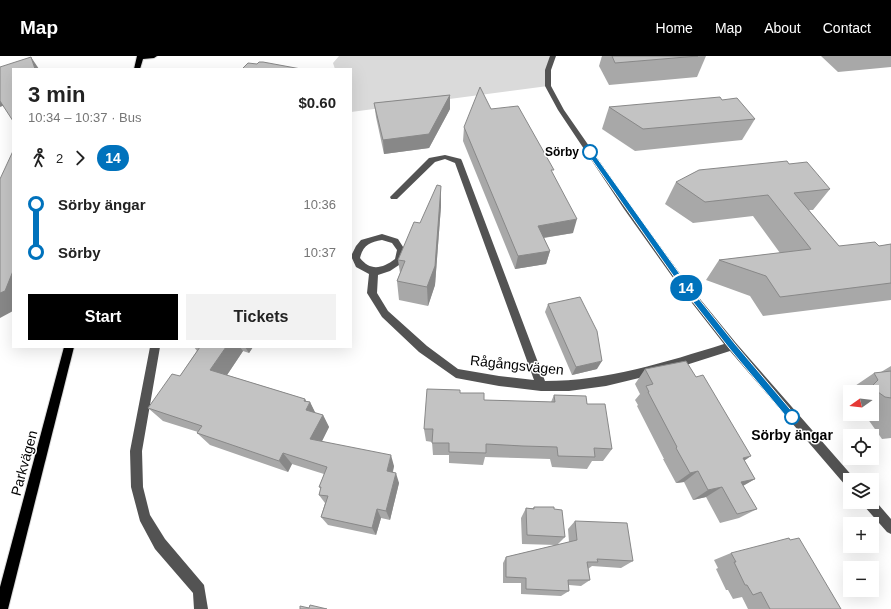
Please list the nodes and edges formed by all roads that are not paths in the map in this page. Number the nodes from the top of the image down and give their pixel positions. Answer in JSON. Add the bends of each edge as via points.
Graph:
{"nodes":[{"id":1,"x":154,"y":56,"type":"edge"},
{"id":2,"x":553,"y":56,"type":"edge"},
{"id":3,"x":140,"y":57,"type":"edge"},
{"id":4,"x":137,"y":68,"type":"edge"},
{"id":5,"x":394,"y":197,"type":"dead end"},
{"id":6,"x":374,"y":272,"type":"junction"},
{"id":7,"x":732,"y":346,"type":"junction"},
{"id":8,"x":69,"y":348,"type":"edge"},
{"id":9,"x":155,"y":348,"type":"edge"},
{"id":10,"x":541,"y":386,"type":"junction"},
{"id":11,"x":843,"y":474,"type":"edge"},
{"id":12,"x":874,"y":509,"type":"edge"},
{"id":13,"x":891,"y":528,"type":"edge"},
{"id":14,"x":1,"y":609,"type":"edge"},
{"id":15,"x":201,"y":609,"type":"edge"}],
"edges":[{"from":1,"to":3,"type":"main road"},
{"from":2,"to":7,"type":"street","via":[[548,70],[548,86],[561,110],[684,286]]},
{"from":3,"to":4,"type":"main road"},
{"from":5,"to":10,"type":"street","via":[[432,160],[445,157],[458,161]]},
{"from":6,"to":6,"type":"street","via":[[388,269],[399,261],[401,250],[394,241],[382,237],[368,239],[358,247],[355,258],[361,267]]},
{"from":6,"to":10,"type":"street","name":"Rågångsvägen","via":[[372,293],[385,314],[423,349],[456,373]]},
{"from":7,"to":10,"type":"street","name":"Rågångsvägen","via":[[606,381],[569,386]]},
{"from":7,"to":11,"type":"street"},
{"from":8,"to":14,"type":"main road","name":"Parkvägen"},
{"from":9,"to":15,"type":"street","via":[[136,451],[137,487],[144,517],[160,544],[199,590]]},
{"from":12,"to":13,"type":"street"}]}
